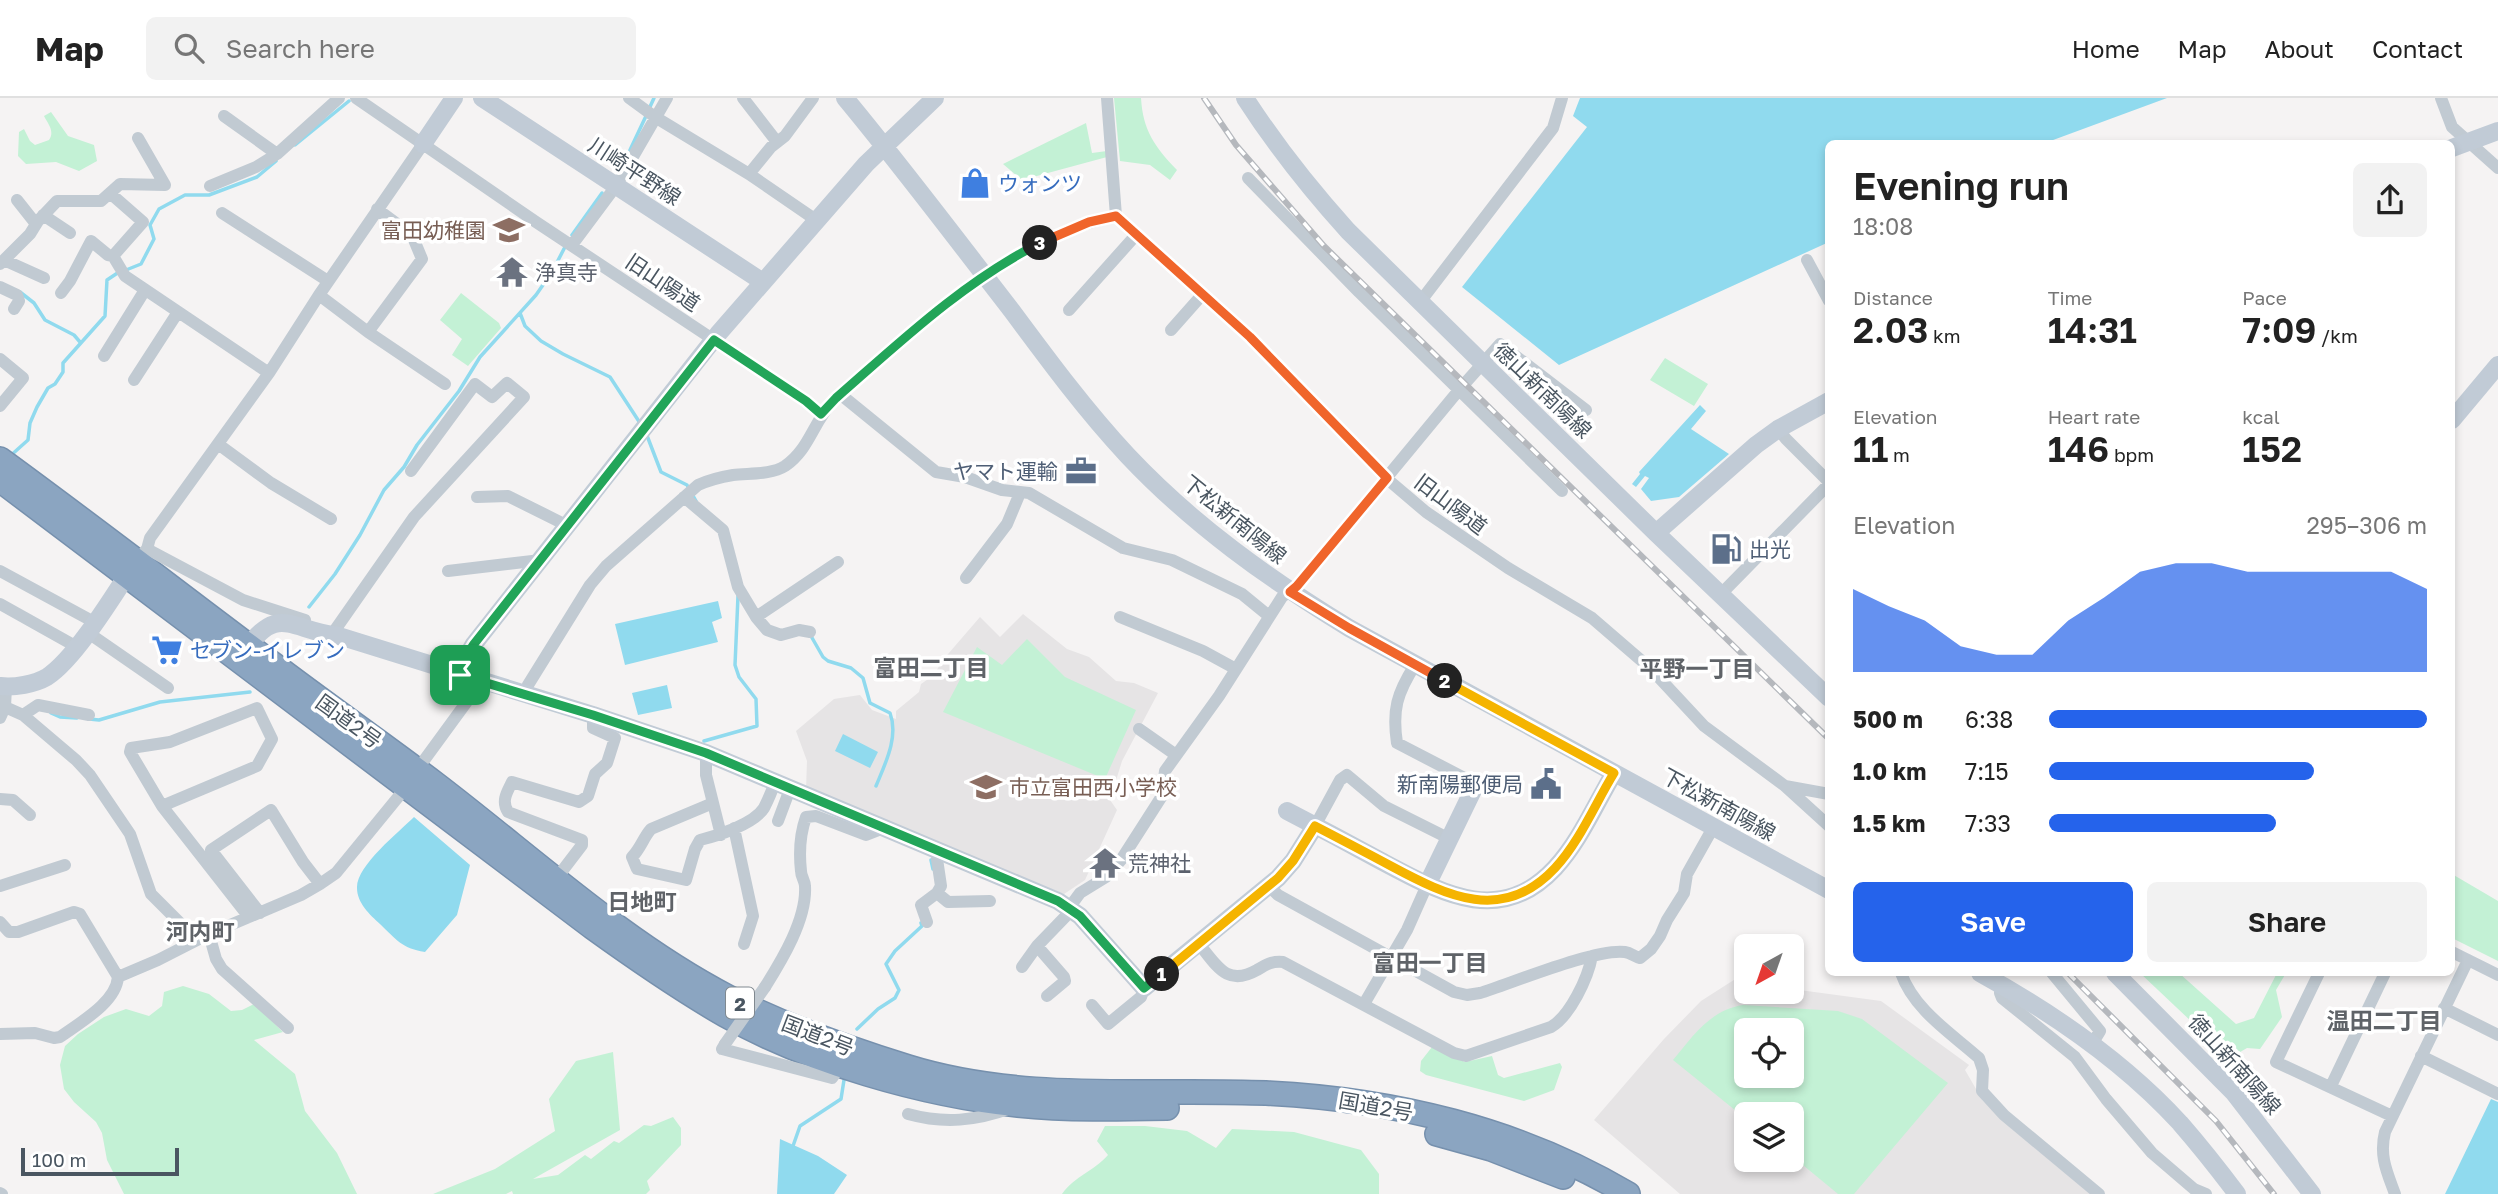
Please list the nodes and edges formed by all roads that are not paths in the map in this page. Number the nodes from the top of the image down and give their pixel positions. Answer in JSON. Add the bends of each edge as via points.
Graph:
{"nodes":[{"id":1,"x":339,"y":98,"type":"edge"},
{"id":2,"x":356,"y":98,"type":"edge"},
{"id":3,"x":454,"y":98,"type":"edge"},
{"id":4,"x":482,"y":98,"type":"edge"},
{"id":5,"x":629,"y":98,"type":"edge"},
{"id":6,"x":667,"y":98,"type":"edge"},
{"id":7,"x":743,"y":98,"type":"edge"},
{"id":8,"x":813,"y":98,"type":"edge"},
{"id":9,"x":845,"y":98,"type":"edge"},
{"id":10,"x":934,"y":98,"type":"edge"},
{"id":11,"x":1107,"y":98,"type":"edge"},
{"id":12,"x":1245,"y":98,"type":"edge"},
{"id":13,"x":1562,"y":98,"type":"edge"},
{"id":14,"x":2441,"y":98,"type":"edge"},
{"id":15,"x":224,"y":116,"type":"dead end"},
{"id":16,"x":655,"y":117,"type":"junction"},
{"id":17,"x":2498,"y":131,"type":"edge"},
{"id":18,"x":138,"y":138,"type":"dead end"},
{"id":19,"x":777,"y":142,"type":"junction"},
{"id":20,"x":423,"y":144,"type":"junction"},
{"id":21,"x":885,"y":146,"type":"junction"},
{"id":22,"x":2455,"y":147,"type":"edge"},
{"id":23,"x":276,"y":154,"type":"junction"},
{"id":24,"x":2498,"y":168,"type":"edge"},
{"id":25,"x":749,"y":174,"type":"junction"},
{"id":26,"x":1248,"y":178,"type":"dead end"},
{"id":27,"x":210,"y":186,"type":"dead end"},
{"id":28,"x":616,"y":186,"type":"junction"},
{"id":29,"x":111,"y":194,"type":"junction"},
{"id":30,"x":17,"y":200,"type":"dead end"},
{"id":31,"x":377,"y":209,"type":"junction"},
{"id":32,"x":222,"y":214,"type":"dead end"},
{"id":33,"x":1116,"y":216,"type":"junction"},
{"id":34,"x":40,"y":219,"type":"junction"},
{"id":35,"x":816,"y":220,"type":"junction"},
{"id":36,"x":70,"y":233,"type":"dead end"},
{"id":37,"x":1136,"y":235,"type":"junction"},
{"id":38,"x":572,"y":245,"type":"junction"},
{"id":39,"x":113,"y":256,"type":"junction"},
{"id":40,"x":1807,"y":260,"type":"dead end"},
{"id":41,"x":2,"y":262,"type":"edge"},
{"id":42,"x":984,"y":276,"type":"junction"},
{"id":43,"x":44,"y":278,"type":"dead end"},
{"id":44,"x":328,"y":281,"type":"junction"},
{"id":45,"x":763,"y":282,"type":"junction"},
{"id":46,"x":0,"y":287,"type":"edge"},
{"id":47,"x":145,"y":290,"type":"junction"},
{"id":48,"x":61,"y":293,"type":"dead end"},
{"id":49,"x":1825,"y":294,"type":"edge"},
{"id":50,"x":319,"y":295,"type":"junction"},
{"id":51,"x":1202,"y":295,"type":"junction"},
{"id":52,"x":1420,"y":302,"type":"junction"},
{"id":53,"x":14,"y":309,"type":"dead end"},
{"id":54,"x":1069,"y":310,"type":"dead end"},
{"id":55,"x":178,"y":312,"type":"junction"},
{"id":56,"x":1171,"y":330,"type":"dead end"},
{"id":57,"x":368,"y":332,"type":"junction"},
{"id":58,"x":714,"y":340,"type":"junction"},
{"id":59,"x":104,"y":356,"type":"dead end"},
{"id":60,"x":0,"y":359,"type":"edge"},
{"id":61,"x":1484,"y":364,"type":"junction"},
{"id":62,"x":2498,"y":365,"type":"edge"},
{"id":63,"x":269,"y":373,"type":"junction"},
{"id":64,"x":134,"y":380,"type":"dead end"},
{"id":65,"x":445,"y":384,"type":"dead end"},
{"id":66,"x":1460,"y":390,"type":"junction"},
{"id":67,"x":840,"y":394,"type":"junction"},
{"id":68,"x":1825,"y":403,"type":"edge"},
{"id":69,"x":0,"y":406,"type":"edge"},
{"id":70,"x":1586,"y":410,"type":"dead end"},
{"id":71,"x":821,"y":414,"type":"junction"},
{"id":72,"x":2455,"y":416,"type":"edge"},
{"id":73,"x":1778,"y":429,"type":"junction"},
{"id":74,"x":218,"y":444,"type":"junction"},
{"id":75,"x":0,"y":458,"type":"edge"},
{"id":76,"x":411,"y":471,"type":"dead end"},
{"id":77,"x":1387,"y":478,"type":"junction"},
{"id":78,"x":1825,"y":479,"type":"edge"},
{"id":79,"x":0,"y":481,"type":"edge"},
{"id":80,"x":1825,"y":487,"type":"edge"},
{"id":81,"x":1562,"y":491,"type":"dead end"},
{"id":82,"x":1020,"y":493,"type":"junction"},
{"id":83,"x":477,"y":497,"type":"dead end"},
{"id":84,"x":684,"y":497,"type":"junction"},
{"id":85,"x":331,"y":519,"type":"dead end"},
{"id":86,"x":568,"y":526,"type":"junction"},
{"id":87,"x":1656,"y":533,"type":"junction"},
{"id":88,"x":541,"y":560,"type":"junction"},
{"id":89,"x":136,"y":562,"type":"junction"},
{"id":90,"x":838,"y":562,"type":"dead end"},
{"id":91,"x":0,"y":571,"type":"edge"},
{"id":92,"x":448,"y":571,"type":"dead end"},
{"id":93,"x":966,"y":578,"type":"dead end"},
{"id":94,"x":1290,"y":592,"type":"junction"},
{"id":95,"x":1721,"y":594,"type":"junction"},
{"id":96,"x":0,"y":604,"type":"edge"},
{"id":97,"x":1269,"y":616,"type":"junction"},
{"id":98,"x":756,"y":617,"type":"junction"},
{"id":99,"x":1120,"y":617,"type":"dead end"},
{"id":100,"x":810,"y":632,"type":"dead end"},
{"id":101,"x":337,"y":633,"type":"junction"},
{"id":102,"x":86,"y":634,"type":"junction"},
{"id":103,"x":244,"y":653,"type":"junction"},
{"id":104,"x":1415,"y":665,"type":"junction"},
{"id":105,"x":1237,"y":668,"type":"junction"},
{"id":106,"x":460,"y":675,"type":"junction"},
{"id":107,"x":482,"y":681,"type":"junction"},
{"id":108,"x":3,"y":687,"type":"edge"},
{"id":109,"x":168,"y":688,"type":"dead end"},
{"id":110,"x":525,"y":694,"type":"junction"},
{"id":111,"x":1825,"y":694,"type":"edge"},
{"id":112,"x":2,"y":712,"type":"edge"},
{"id":113,"x":23,"y":715,"type":"junction"},
{"id":114,"x":89,"y":715,"type":"dead end"},
{"id":115,"x":593,"y":715,"type":"junction"},
{"id":116,"x":1139,"y":729,"type":"dead end"},
{"id":117,"x":706,"y":753,"type":"junction"},
{"id":118,"x":1177,"y":755,"type":"junction"},
{"id":119,"x":425,"y":759,"type":"dead end"},
{"id":120,"x":1614,"y":773,"type":"junction"},
{"id":121,"x":1476,"y":784,"type":"joint"},
{"id":122,"x":783,"y":785,"type":"junction"},
{"id":123,"x":1785,"y":786,"type":"junction"},
{"id":124,"x":1825,"y":793,"type":"edge"},
{"id":125,"x":399,"y":796,"type":"dead end"},
{"id":126,"x":0,"y":799,"type":"edge"},
{"id":127,"x":713,"y":803,"type":"junction"},
{"id":128,"x":162,"y":806,"type":"junction"},
{"id":129,"x":1287,"y":811,"type":"dead end"},
{"id":130,"x":30,"y":815,"type":"dead end"},
{"id":131,"x":778,"y":821,"type":"dead end"},
{"id":132,"x":1825,"y":822,"type":"edge"},
{"id":133,"x":1315,"y":826,"type":"junction"},
{"id":134,"x":1714,"y":826,"type":"junction"},
{"id":135,"x":734,"y":828,"type":"junction"},
{"id":136,"x":884,"y":828,"type":"junction"},
{"id":137,"x":721,"y":835,"type":"junction"},
{"id":138,"x":1450,"y":839,"type":"junction"},
{"id":139,"x":940,"y":852,"type":"junction"},
{"id":140,"x":65,"y":865,"type":"dead end"},
{"id":141,"x":556,"y":879,"type":"junction"},
{"id":142,"x":320,"y":884,"type":"junction"},
{"id":143,"x":1427,"y":885,"type":"junction"},
{"id":144,"x":0,"y":886,"type":"edge"},
{"id":145,"x":1269,"y":886,"type":"junction"},
{"id":146,"x":1825,"y":888,"type":"edge"},
{"id":147,"x":937,"y":893,"type":"junction"},
{"id":148,"x":990,"y":901,"type":"dead end"},
{"id":149,"x":1069,"y":908,"type":"junction"},
{"id":150,"x":254,"y":915,"type":"junction"},
{"id":151,"x":0,"y":922,"type":"edge"},
{"id":152,"x":927,"y":922,"type":"dead end"},
{"id":153,"x":203,"y":937,"type":"junction"},
{"id":154,"x":744,"y":944,"type":"dead end"},
{"id":155,"x":1199,"y":944,"type":"junction"},
{"id":156,"x":1038,"y":946,"type":"junction"},
{"id":157,"x":2455,"y":954,"type":"edge"},
{"id":158,"x":1592,"y":956,"type":"junction"},
{"id":159,"x":1391,"y":958,"type":"junction"},
{"id":160,"x":2468,"y":960,"type":"junction"},
{"id":161,"x":1022,"y":967,"type":"dead end"},
{"id":162,"x":2498,"y":975,"type":"edge"},
{"id":163,"x":1902,"y":976,"type":"edge"},
{"id":164,"x":1986,"y":976,"type":"edge"},
{"id":165,"x":2055,"y":976,"type":"edge"},
{"id":166,"x":2118,"y":976,"type":"edge"},
{"id":167,"x":2318,"y":976,"type":"edge"},
{"id":168,"x":2384,"y":976,"type":"edge"},
{"id":169,"x":118,"y":977,"type":"junction"},
{"id":170,"x":2002,"y":985,"type":"junction"},
{"id":171,"x":1144,"y":988,"type":"junction"},
{"id":172,"x":1047,"y":996,"type":"dead end"},
{"id":173,"x":1364,"y":1004,"type":"junction"},
{"id":174,"x":1092,"y":1005,"type":"dead end"},
{"id":175,"x":2444,"y":1008,"type":"junction"},
{"id":176,"x":288,"y":1028,"type":"dead end"},
{"id":177,"x":0,"y":1034,"type":"edge"},
{"id":178,"x":2498,"y":1035,"type":"edge"},
{"id":179,"x":2092,"y":1044,"type":"junction"},
{"id":180,"x":2421,"y":1056,"type":"junction"},
{"id":181,"x":841,"y":1065,"type":"junction"},
{"id":182,"x":2331,"y":1086,"type":"junction"},
{"id":183,"x":2498,"y":1094,"type":"edge"},
{"id":184,"x":1018,"y":1105,"type":"junction"},
{"id":185,"x":908,"y":1114,"type":"dead end"},
{"id":186,"x":2392,"y":1116,"type":"junction"},
{"id":187,"x":1598,"y":1194,"type":"edge"},
{"id":188,"x":1628,"y":1194,"type":"edge"},
{"id":189,"x":2099,"y":1194,"type":"edge"},
{"id":190,"x":2206,"y":1194,"type":"edge"},
{"id":191,"x":2237,"y":1194,"type":"edge"},
{"id":192,"x":2312,"y":1194,"type":"edge"},
{"id":193,"x":2395,"y":1194,"type":"edge"}],
"edges":[{"from":1,"to":23,"type":"street"},
{"from":2,"to":20,"type":"street","name":"旧山陽道"},
{"from":3,"to":20,"type":"street"},
{"from":4,"to":28,"type":"street","name":"川崎平野線"},
{"from":5,"to":16,"type":"street"},
{"from":6,"to":16,"type":"street"},
{"from":7,"to":19,"type":"street"},
{"from":8,"to":19,"type":"street"},
{"from":9,"to":21,"type":"street","name":"下松新南陽線"},
{"from":10,"to":21,"type":"street"},
{"from":11,"to":33,"type":"street"},
{"from":12,"to":52,"type":"street","name":"徳山新南陽線","via":[[1303,181]]},
{"from":13,"to":52,"type":"street","via":[[1553,128]]},
{"from":14,"to":24,"type":"street","via":[[2452,127]]},
{"from":15,"to":23,"type":"street"},
{"from":16,"to":25,"type":"street"},
{"from":16,"to":28,"type":"street"},
{"from":17,"to":22,"type":"street","bridge":true},
{"from":18,"to":29,"type":"street","via":[[164,186],[121,184]]},
{"from":19,"to":25,"type":"street"},
{"from":20,"to":31,"type":"street"},
{"from":20,"to":38,"type":"street","name":"旧山陽道"},
{"from":21,"to":35,"type":"street"},
{"from":21,"to":42,"type":"street","name":"下松新南陽線"},
{"from":23,"to":27,"type":"street"},
{"from":25,"to":35,"type":"street"},
{"from":26,"to":66,"type":"street"},
{"from":28,"to":38,"type":"street"},
{"from":28,"to":45,"type":"street","name":"川崎平野線"},
{"from":29,"to":34,"type":"street","via":[[101,201],[57,201]]},
{"from":29,"to":39,"type":"street","via":[[142,222]]},
{"from":30,"to":34,"type":"street"},
{"from":31,"to":44,"type":"street"},
{"from":31,"to":57,"type":"street","via":[[412,235],[422,259]]},
{"from":32,"to":44,"type":"street"},
{"from":33,"to":37,"type":"street","name":"旧山陽道"},
{"from":33,"to":42,"type":"street","via":[[1060,233]]},
{"from":34,"to":36,"type":"street"},
{"from":34,"to":41,"type":"street"},
{"from":35,"to":45,"type":"street"},
{"from":37,"to":51,"type":"street","name":"旧山陽道"},
{"from":37,"to":54,"type":"street"},
{"from":38,"to":58,"type":"street","name":"旧山陽道"},
{"from":39,"to":47,"type":"street","via":[[123,272]]},
{"from":39,"to":48,"type":"street","via":[[91,241]]},
{"from":40,"to":49,"type":"street"},
{"from":41,"to":43,"type":"street"},
{"from":42,"to":67,"type":"street"},
{"from":42,"to":94,"type":"street","name":"下松新南陽線","via":[[1128,456],[1210,532]]},
{"from":44,"to":50,"type":"street"},
{"from":45,"to":58,"type":"street"},
{"from":46,"to":53,"type":"street","via":[[17,295]]},
{"from":47,"to":55,"type":"street"},
{"from":47,"to":59,"type":"street"},
{"from":50,"to":57,"type":"street"},
{"from":50,"to":63,"type":"street"},
{"from":51,"to":56,"type":"street"},
{"from":51,"to":77,"type":"street","name":"旧山陽道","via":[[1250,337]]},
{"from":52,"to":61,"type":"street","name":"徳山新南陽線"},
{"from":55,"to":63,"type":"street"},
{"from":55,"to":64,"type":"street"},
{"from":57,"to":65,"type":"street"},
{"from":58,"to":71,"type":"street","name":"旧山陽道"},
{"from":58,"to":86,"type":"street"},
{"from":60,"to":69,"type":"street","via":[[23,378]]},
{"from":61,"to":66,"type":"street"},
{"from":61,"to":70,"type":"street","via":[[1500,344]]},
{"from":61,"to":87,"type":"street","name":"徳山新南陽線"},
{"from":62,"to":72,"type":"street"},
{"from":63,"to":74,"type":"street"},
{"from":66,"to":77,"type":"street"},
{"from":66,"to":81,"type":"street"},
{"from":67,"to":71,"type":"street"},
{"from":67,"to":82,"type":"street","via":[[936,472]]},
{"from":68,"to":73,"type":"street"},
{"from":71,"to":84,"type":"street","via":[[802,451],[782,468],[711,479]]},
{"from":73,"to":78,"type":"street"},
{"from":73,"to":87,"type":"street"},
{"from":74,"to":85,"type":"street","via":[[271,484]]},
{"from":74,"to":89,"type":"street"},
{"from":75,"to":89,"type":"highway","name":"国道2号","number":"2"},
{"from":76,"to":101,"type":"street","via":[[475,384],[492,397],[508,383],[524,397],[414,517]]},
{"from":77,"to":94,"type":"street"},
{"from":77,"to":123,"type":"street","name":"旧山陽道","via":[[1469,543],[1592,618],[1650,668],[1713,733]]},
{"from":79,"to":89,"type":"highway","name":"国道2号","number":"2"},
{"from":80,"to":95,"type":"street"},
{"from":82,"to":93,"type":"street","via":[[1007,524]]},
{"from":82,"to":97,"type":"street","via":[[1039,497],[1123,548],[1172,560],[1242,594]]},
{"from":83,"to":86,"type":"street","via":[[508,496]]},
{"from":84,"to":98,"type":"street","via":[[723,530],[738,587]]},
{"from":84,"to":110,"type":"street","via":[[590,585]]},
{"from":86,"to":88,"type":"street"},
{"from":87,"to":95,"type":"street","name":"徳山新南陽線"},
{"from":88,"to":92,"type":"street"},
{"from":88,"to":106,"type":"street","via":[[474,644]]},
{"from":89,"to":101,"type":"street"},
{"from":89,"to":102,"type":"street"},
{"from":89,"to":103,"type":"highway","name":"国道2号","number":"2"},
{"from":90,"to":98,"type":"street"},
{"from":91,"to":102,"type":"street"},
{"from":94,"to":97,"type":"street"},
{"from":94,"to":104,"type":"street","name":"下松新南陽線"},
{"from":95,"to":111,"type":"street","name":"徳山新南陽線"},
{"from":96,"to":102,"type":"street"},
{"from":97,"to":105,"type":"street"},
{"from":98,"to":100,"type":"street","via":[[774,634]]},
{"from":99,"to":105,"type":"street"},
{"from":101,"to":103,"type":"street","via":[[273,623],[258,632]]},
{"from":101,"to":106,"type":"street"},
{"from":102,"to":108,"type":"street","via":[[47,677]]},
{"from":102,"to":109,"type":"street"},
{"from":103,"to":141,"type":"highway","name":"国道2号","number":"2","via":[[437,785]]},
{"from":103,"to":181,"type":"highway","name":"国道2号","number":"2","via":[[659,975],[727,1016]]},
{"from":104,"to":120,"type":"street","name":"下松新南陽線"},
{"from":104,"to":121,"type":"street","via":[[1396,702],[1397,743]]},
{"from":105,"to":118,"type":"street"},
{"from":106,"to":107,"type":"street"},
{"from":107,"to":110,"type":"street"},
{"from":107,"to":119,"type":"street"},
{"from":108,"to":112,"type":"street"},
{"from":110,"to":115,"type":"street"},
{"from":112,"to":113,"type":"street"},
{"from":113,"to":114,"type":"street","via":[[38,705]]},
{"from":113,"to":153,"type":"street","via":[[90,775],[130,834],[151,894]]},
{"from":115,"to":117,"type":"street"},
{"from":115,"to":141,"type":"street","via":[[593,728],[615,738],[588,796],[579,802],[512,782],[505,796],[508,812],[582,840]]},
{"from":116,"to":118,"type":"street"},
{"from":117,"to":122,"type":"street"},
{"from":117,"to":127,"type":"street"},
{"from":118,"to":149,"type":"street","via":[[1165,771],[1162,796],[1121,860],[1106,877],[1080,893]]},
{"from":120,"to":134,"type":"street","name":"下松新南陽線"},
{"from":120,"to":143,"type":"street","via":[[1556,867],[1518,896],[1479,901]]},
{"from":121,"to":138,"type":"street"},
{"from":122,"to":131,"type":"street"},
{"from":122,"to":135,"type":"street","via":[[758,815]]},
{"from":122,"to":136,"type":"street"},
{"from":123,"to":124,"type":"street","name":"旧山陽道"},
{"from":123,"to":132,"type":"street"},
{"from":125,"to":142,"type":"street","via":[[337,873]]},
{"from":126,"to":130,"type":"street","via":[[13,800]]},
{"from":127,"to":137,"type":"street"},
{"from":127,"to":137,"type":"street","via":[[651,829],[632,857],[637,869],[686,880],[700,840]]},
{"from":128,"to":128,"type":"street","via":[[131,748],[170,742],[257,709],[272,738],[257,766]]},
{"from":128,"to":150,"type":"street"},
{"from":129,"to":133,"type":"street"},
{"from":133,"to":138,"type":"street","via":[[1339,780],[1347,775],[1384,806]]},
{"from":133,"to":143,"type":"street"},
{"from":133,"to":145,"type":"street","via":[[1293,861]]},
{"from":134,"to":146,"type":"street","name":"下松新南陽線"},
{"from":134,"to":158,"type":"street","via":[[1686,874],[1684,893],[1651,949],[1640,958],[1628,952]]},
{"from":135,"to":137,"type":"street"},
{"from":135,"to":154,"type":"street","via":[[753,916]]},
{"from":136,"to":139,"type":"street"},
{"from":136,"to":181,"type":"street","bridge":true,"via":[[866,835],[816,816],[806,817],[800,832],[801,874],[806,884],[801,911],[765,988],[722,1049],[832,1078]]},
{"from":138,"to":143,"type":"street"},
{"from":139,"to":147,"type":"street"},
{"from":139,"to":149,"type":"street"},
{"from":140,"to":144,"type":"street"},
{"from":141,"to":188,"type":"highway","name":"国道2号","number":"2","via":[[667,960],[725,995],[784,1023],[914,1069],[1023,1088],[1338,1098],[1417,1112],[1499,1134]]},
{"from":142,"to":150,"type":"street"},
{"from":142,"to":150,"type":"street","via":[[271,810],[211,850]]},
{"from":143,"to":159,"type":"street"},
{"from":145,"to":155,"type":"street"},
{"from":145,"to":159,"type":"street"},
{"from":147,"to":148,"type":"street","via":[[948,902]]},
{"from":147,"to":152,"type":"street","via":[[921,905]]},
{"from":149,"to":156,"type":"street"},
{"from":149,"to":171,"type":"street"},
{"from":150,"to":153,"type":"street"},
{"from":151,"to":169,"type":"street","via":[[9,932],[18,932],[74,912],[80,914]]},
{"from":153,"to":169,"type":"street"},
{"from":153,"to":176,"type":"street","via":[[222,969]]},
{"from":155,"to":171,"type":"street"},
{"from":155,"to":173,"type":"street","via":[[1235,978],[1273,961],[1283,962]]},
{"from":156,"to":161,"type":"street"},
{"from":156,"to":172,"type":"street","via":[[1065,977]]},
{"from":157,"to":160,"type":"street"},
{"from":158,"to":159,"type":"street","via":[[1467,995]]},
{"from":158,"to":173,"type":"street","via":[[1590,969],[1560,1021],[1466,1056]]},
{"from":159,"to":173,"type":"street"},
{"from":160,"to":162,"type":"street"},
{"from":160,"to":175,"type":"street"},
{"from":163,"to":189,"type":"street","via":[[1919,1006],[1979,1058],[1982,1091]]},
{"from":164,"to":170,"type":"street"},
{"from":165,"to":179,"type":"street","via":[[2101,1031]]},
{"from":166,"to":192,"type":"street","name":"徳山新南陽線","via":[[2234,1093]]},
{"from":167,"to":182,"type":"street","via":[[2276,1062]]},
{"from":168,"to":182,"type":"street"},
{"from":169,"to":177,"type":"street","via":[[118,984],[93,1014],[60,1037]]},
{"from":170,"to":179,"type":"street"},
{"from":170,"to":190,"type":"street","via":[[2002,998],[2075,1057],[2152,1153]]},
{"from":171,"to":174,"type":"street","via":[[1141,997],[1108,1024]]},
{"from":175,"to":178,"type":"street"},
{"from":175,"to":180,"type":"street"},
{"from":179,"to":191,"type":"street","via":[[2179,1123]]},
{"from":180,"to":183,"type":"street"},
{"from":180,"to":186,"type":"street"},
{"from":181,"to":184,"type":"highway","name":"国道2号","number":"2","via":[[904,1085]]},
{"from":182,"to":186,"type":"street"},
{"from":184,"to":185,"type":"street","via":[[959,1122]]},
{"from":184,"to":187,"type":"highway","name":"国道2号","number":"2","via":[[1265,1108],[1339,1114],[1415,1127],[1491,1149]]},
{"from":186,"to":193,"type":"street","via":[[2381,1146]]}]}
